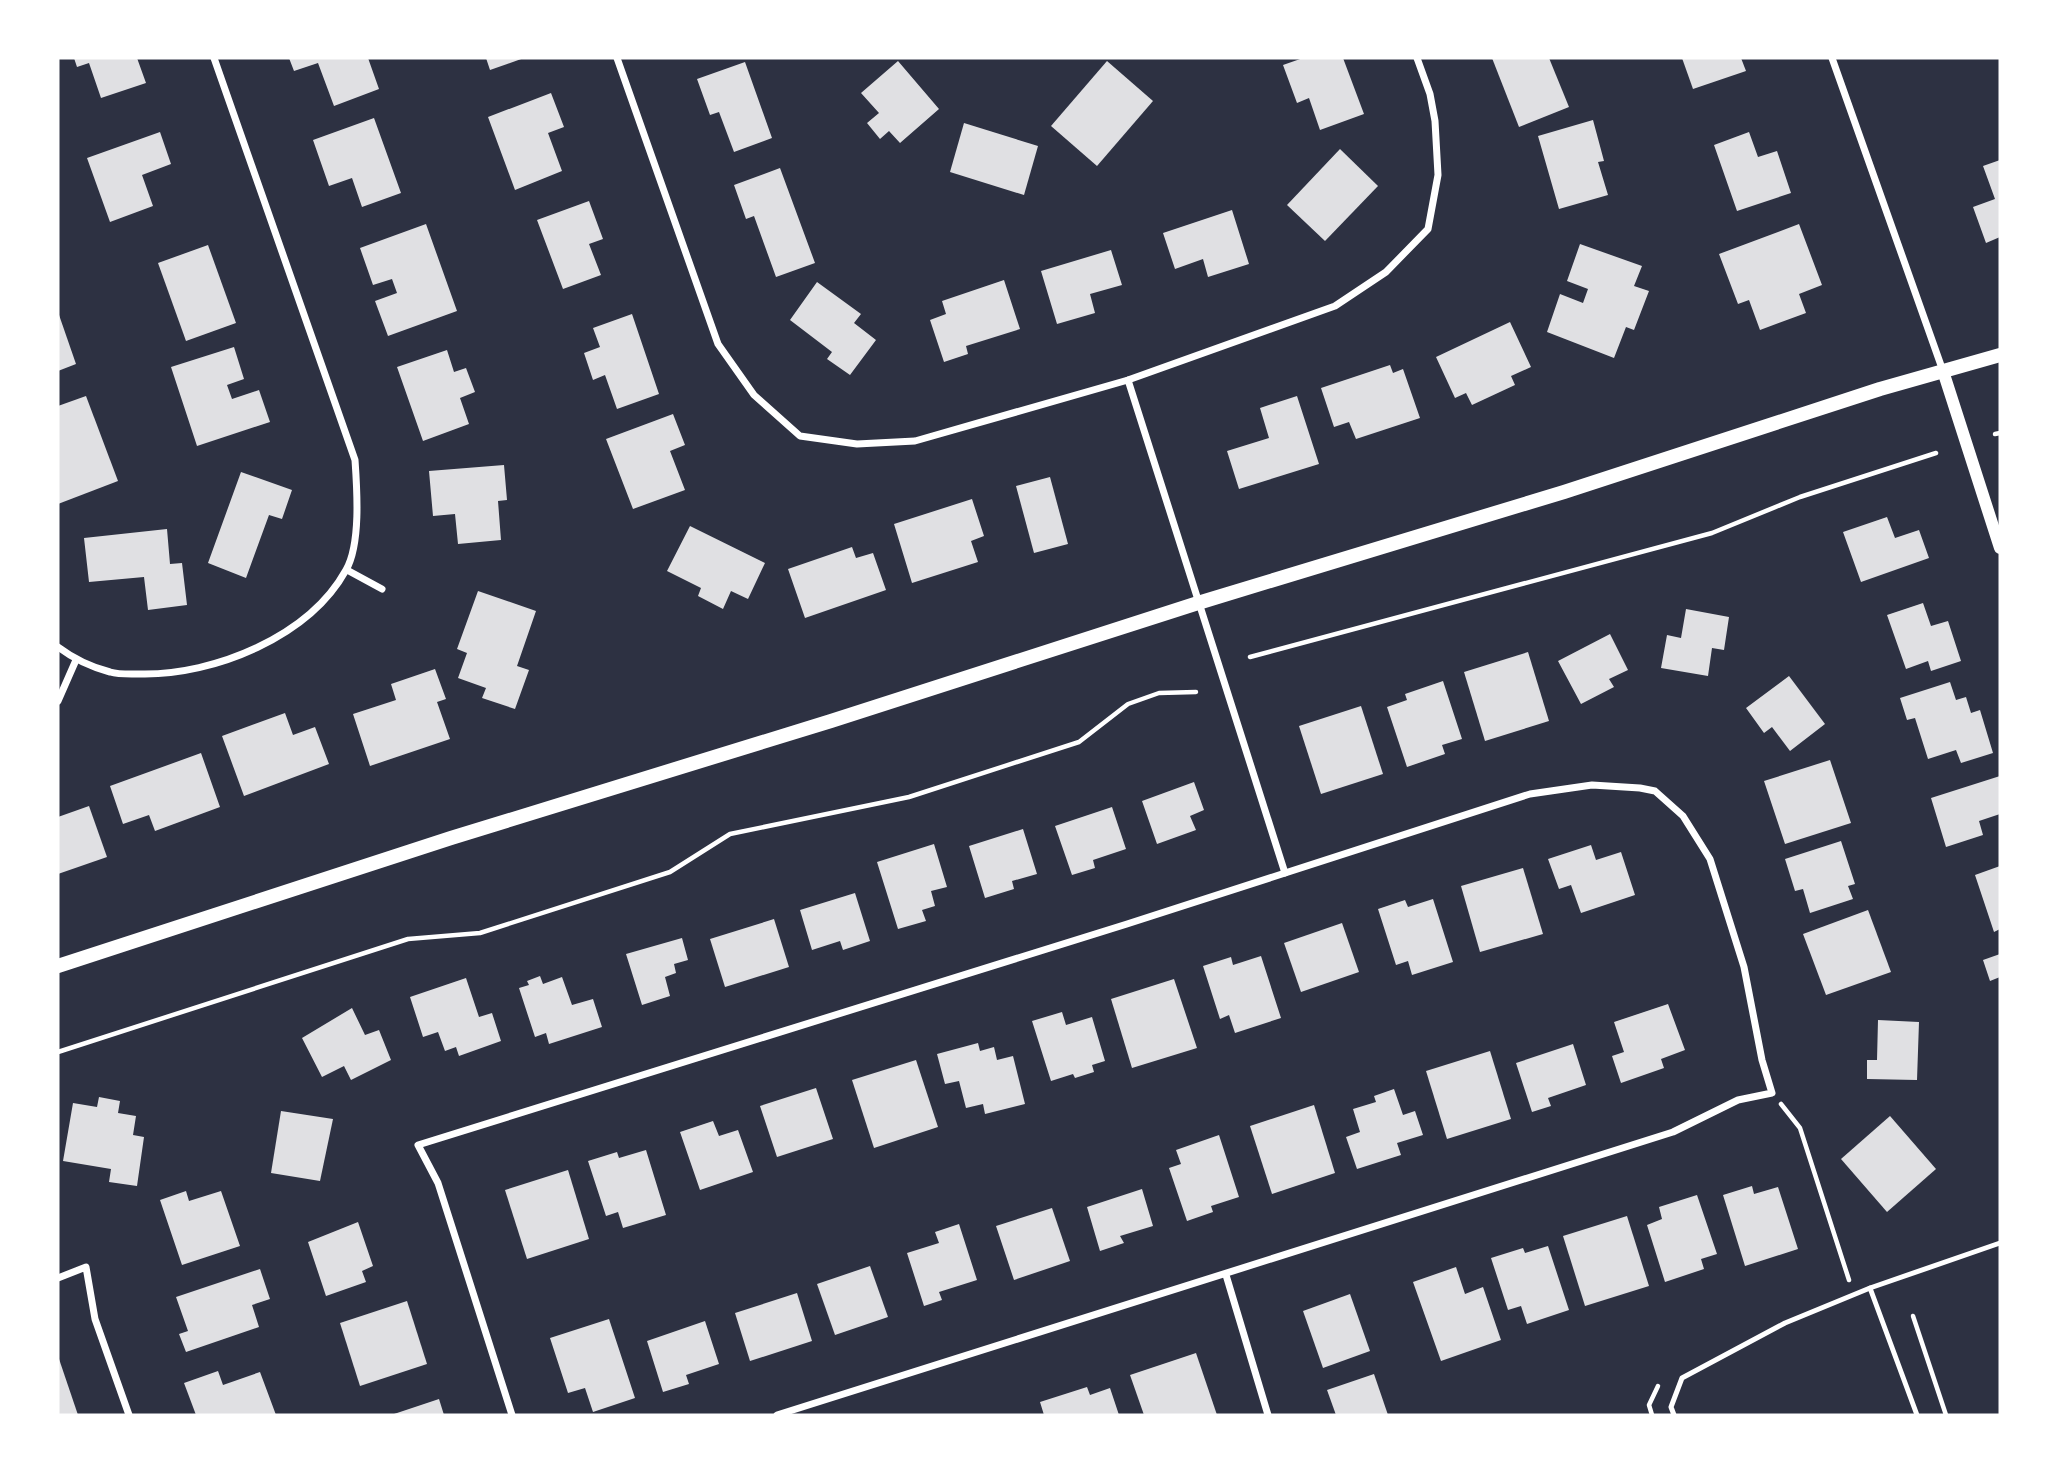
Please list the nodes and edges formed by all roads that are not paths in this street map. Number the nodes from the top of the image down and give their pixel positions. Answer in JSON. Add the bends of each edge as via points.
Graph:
{"nodes":[{"id":1,"x":214,"y":58,"type":"edge"},
{"id":2,"x":617,"y":58,"type":"edge"},
{"id":3,"x":1417,"y":58,"type":"edge"},
{"id":4,"x":1832,"y":58,"type":"edge"},
{"id":5,"x":2000,"y":355,"type":"edge"},
{"id":6,"x":1943,"y":371,"type":"junction"},
{"id":7,"x":1128,"y":380,"type":"junction"},
{"id":8,"x":2000,"y":548,"type":"edge"},
{"id":9,"x":347,"y":570,"type":"junction"},
{"id":10,"x":382,"y":589,"type":"dead end"},
{"id":11,"x":1198,"y":603,"type":"junction"},
{"id":12,"x":58,"y":647,"type":"edge"},
{"id":13,"x":76,"y":660,"type":"junction"},
{"id":14,"x":58,"y":701,"type":"edge"},
{"id":15,"x":1285,"y":873,"type":"junction"},
{"id":16,"x":58,"y":966,"type":"edge"},
{"id":17,"x":2000,"y":1243,"type":"edge"},
{"id":18,"x":1226,"y":1275,"type":"junction"},
{"id":19,"x":58,"y":1278,"type":"edge"},
{"id":20,"x":1870,"y":1288,"type":"junction"},
{"id":21,"x":129,"y":1415,"type":"edge"},
{"id":22,"x":512,"y":1415,"type":"edge"},
{"id":23,"x":777,"y":1415,"type":"edge"},
{"id":24,"x":1268,"y":1415,"type":"edge"},
{"id":25,"x":1674,"y":1415,"type":"edge"},
{"id":26,"x":1917,"y":1415,"type":"edge"}],
"edges":[{"from":1,"to":9,"type":"street","via":[[355,460],[358,509]]},
{"from":2,"to":7,"type":"street","via":[[718,344],[754,395],[800,436],[857,444],[915,441]]},
{"from":3,"to":7,"type":"street","via":[[1435,121],[1438,175],[1428,229],[1386,272],[1335,306]]},
{"from":4,"to":6,"type":"street"},
{"from":5,"to":6,"type":"main road"},
{"from":6,"to":8,"type":"street"},
{"from":6,"to":11,"type":"main road"},
{"from":7,"to":11,"type":"street"},
{"from":9,"to":10,"type":"street"},
{"from":9,"to":13,"type":"street","via":[[318,607],[274,640],[232,659],[164,674],[112,673]]},
{"from":11,"to":15,"type":"street"},
{"from":11,"to":16,"type":"main road"},
{"from":12,"to":13,"type":"street"},
{"from":13,"to":14,"type":"street"},
{"from":15,"to":18,"type":"street","via":[[1530,794],[1592,785],[1655,791],[1683,816],[1710,859],[1745,967],[1772,1093],[1738,1100],[1673,1132]]},
{"from":15,"to":22,"type":"street","via":[[418,1145],[438,1183]]},
{"from":17,"to":20,"type":"lane"},
{"from":18,"to":23,"type":"street"},
{"from":18,"to":24,"type":"street"},
{"from":19,"to":21,"type":"street","via":[[86,1267],[95,1319]]},
{"from":20,"to":25,"type":"lane","via":[[1785,1323],[1682,1378],[1671,1407]]},
{"from":20,"to":26,"type":"lane"}]}
